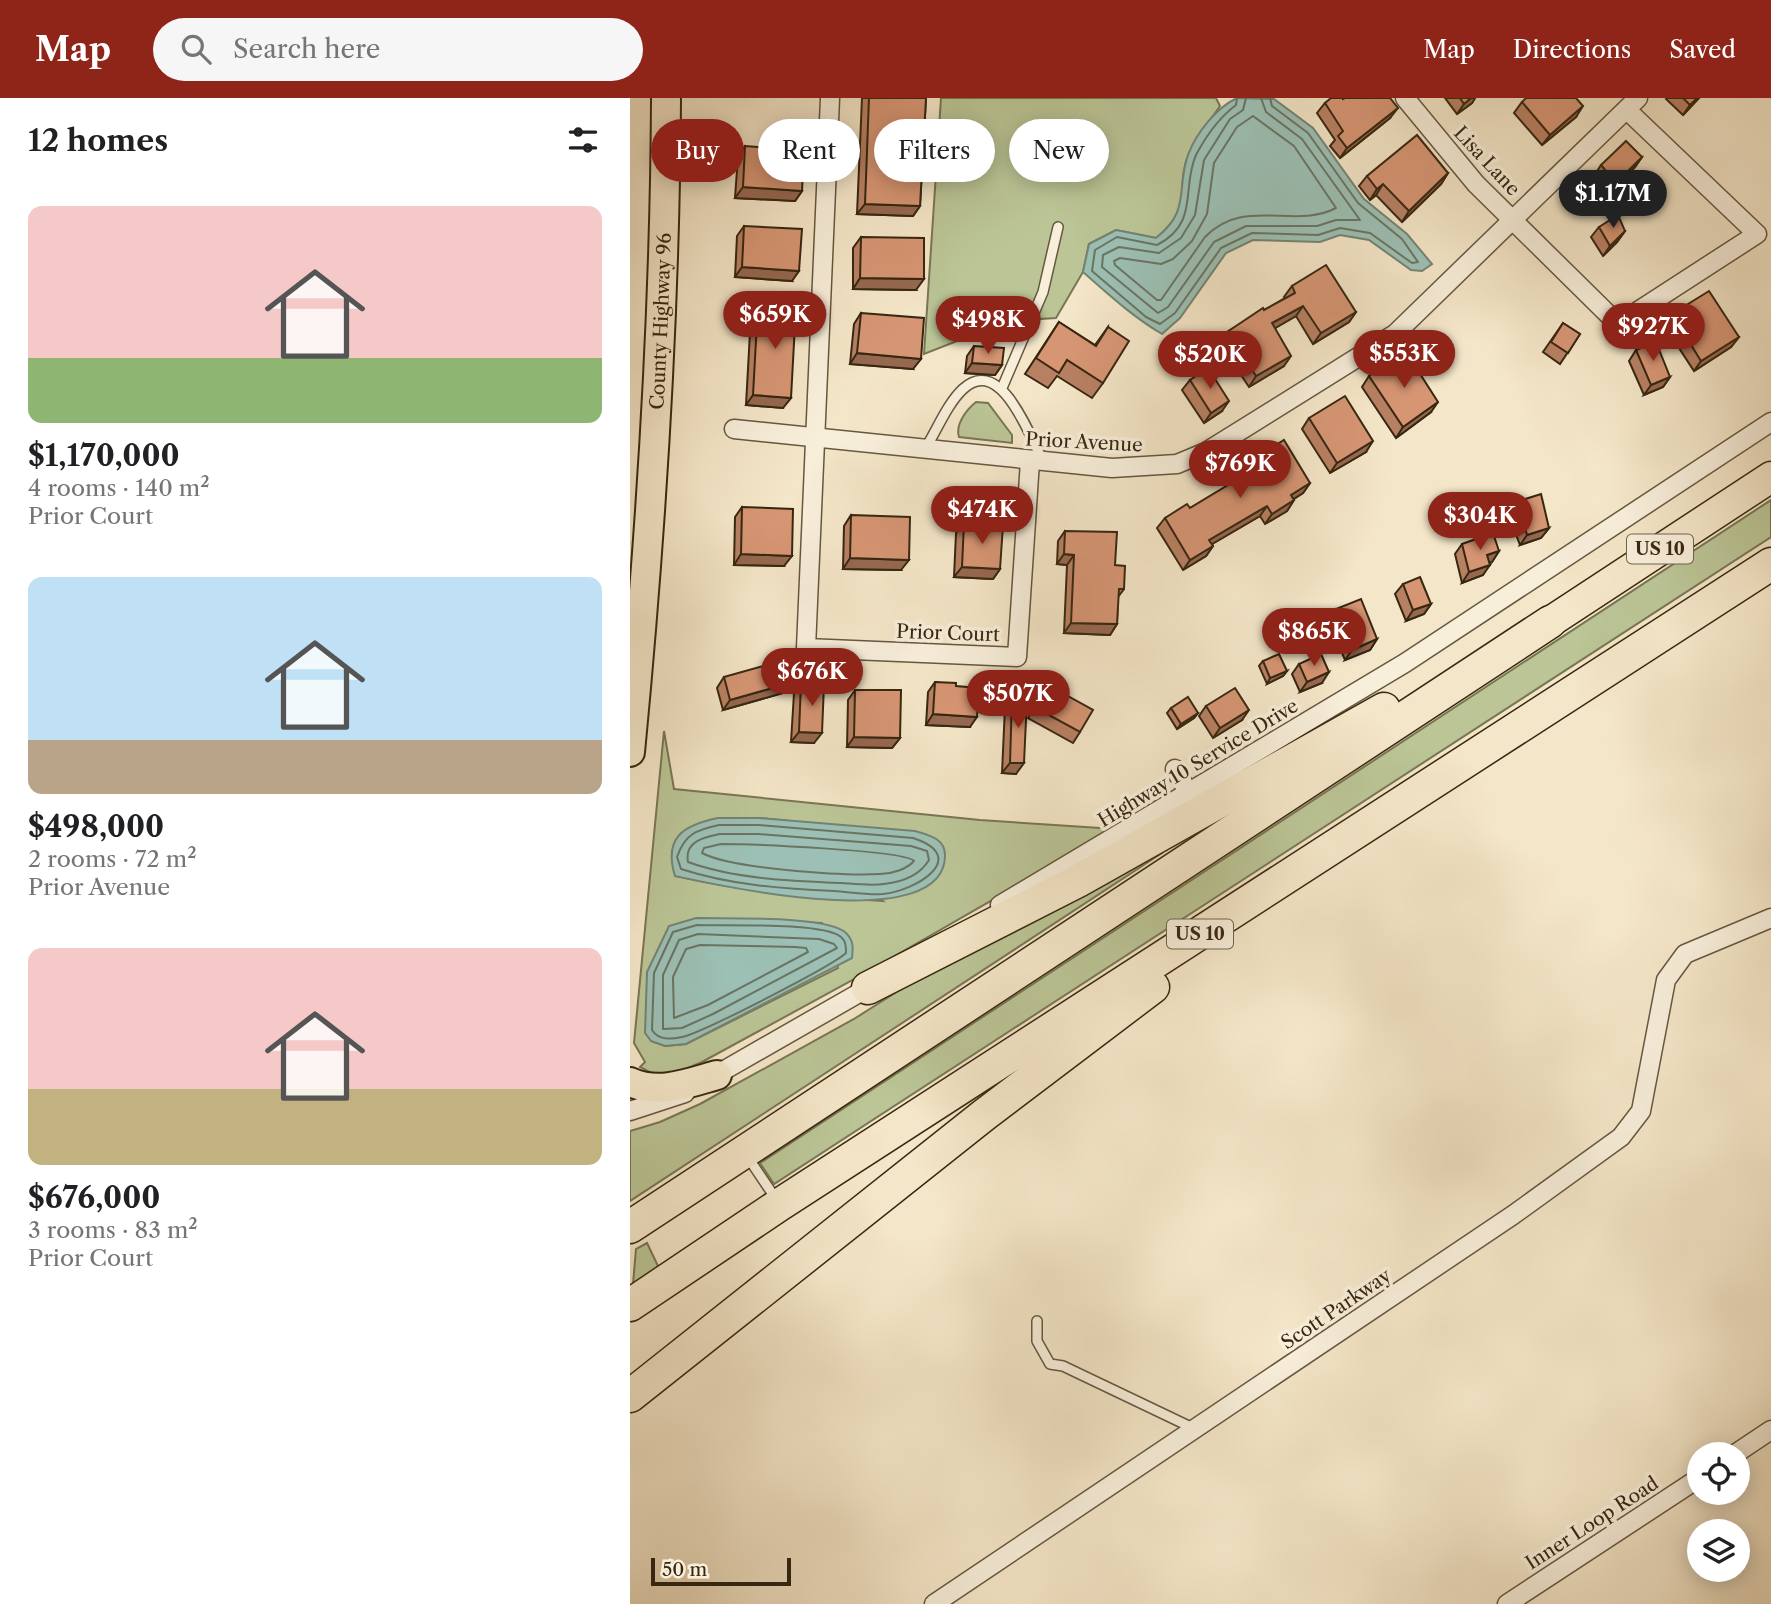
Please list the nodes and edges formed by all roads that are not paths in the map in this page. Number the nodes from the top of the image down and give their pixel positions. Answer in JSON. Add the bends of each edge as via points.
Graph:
{"nodes":[{"id":1,"x":666,"y":98,"type":"edge"},
{"id":2,"x":830,"y":98,"type":"edge"},
{"id":3,"x":1405,"y":98,"type":"edge"},
{"id":4,"x":1633,"y":104,"type":"edge"},
{"id":5,"x":1514,"y":220,"type":"junction"},
{"id":6,"x":1058,"y":227,"type":"dead end"},
{"id":7,"x":1002,"y":388,"type":"junction"},
{"id":8,"x":1771,"y":422,"type":"edge"},
{"id":9,"x":734,"y":429,"type":"dead end"},
{"id":10,"x":816,"y":438,"type":"junction"},
{"id":11,"x":925,"y":449,"type":"junction"},
{"id":12,"x":1037,"y":462,"type":"junction"},
{"id":13,"x":1771,"y":477,"type":"edge"},
{"id":14,"x":1771,"y":564,"type":"edge"},
{"id":15,"x":1550,"y":622,"type":"junction"},
{"id":16,"x":630,"y":752,"type":"edge"},
{"id":17,"x":1175,"y":769,"type":"dead end"},
{"id":18,"x":1188,"y":792,"type":"junction"},
{"id":19,"x":1306,"y":867,"type":"junction"},
{"id":20,"x":1771,"y":918,"type":"edge"},
{"id":21,"x":868,"y":988,"type":"junction"},
{"id":22,"x":718,"y":1074,"type":"junction"},
{"id":23,"x":630,"y":1082,"type":"edge"},
{"id":24,"x":630,"y":1111,"type":"edge"},
{"id":25,"x":744,"y":1151,"type":"junction"},
{"id":26,"x":779,"y":1205,"type":"junction"},
{"id":27,"x":635,"y":1224,"type":"edge"},
{"id":28,"x":630,"y":1305,"type":"edge"},
{"id":29,"x":1037,"y":1321,"type":"dead end"},
{"id":30,"x":630,"y":1396,"type":"edge"},
{"id":31,"x":1195,"y":1429,"type":"junction"},
{"id":32,"x":1771,"y":1430,"type":"edge"},
{"id":33,"x":1750,"y":1444,"type":"edge"},
{"id":34,"x":1687,"y":1486,"type":"edge"},
{"id":35,"x":934,"y":1604,"type":"edge"},
{"id":36,"x":1507,"y":1604,"type":"edge"}],
"edges":[{"from":1,"to":16,"type":"main road","name":"County Highway 96","via":[[665,226],[649,555]]},
{"from":2,"to":10,"type":"street"},
{"from":3,"to":5,"type":"street","name":"Lisa Lane","via":[[1439,142]]},
{"from":4,"to":5,"type":"street","name":"Prior Avenue"},
{"from":4,"to":5,"type":"street","via":[[1757,234],[1618,324]]},
{"from":5,"to":12,"type":"street","name":"Prior Avenue","via":[[1395,334],[1206,453],[1177,464],[1145,467]]},
{"from":6,"to":7,"type":"lane","via":[[1043,292]]},
{"from":7,"to":11,"type":"lane","via":[[981,382],[965,387]]},
{"from":7,"to":12,"type":"lane"},
{"from":8,"to":18,"type":"street","name":"Highway 10 Service Drive","via":[[1405,663]]},
{"from":9,"to":10,"type":"street","name":"Prior Avenue"},
{"from":10,"to":11,"type":"street","name":"Prior Avenue"},
{"from":10,"to":12,"type":"street","name":"Prior Court","via":[[806,648],[1017,657]]},
{"from":11,"to":12,"type":"street","name":"Prior Avenue"},
{"from":13,"to":15,"type":"highway","number":"US 10"},
{"from":14,"to":19,"type":"highway","number":"US 10"},
{"from":15,"to":21,"type":"highway","via":[[1427,685],[1078,881]]},
{"from":15,"to":25,"type":"highway","number":"US 10"},
{"from":17,"to":18,"type":"street"},
{"from":18,"to":21,"type":"street","name":"Highway 10 Service Drive","via":[[938,940]]},
{"from":19,"to":26,"type":"highway","number":"US 10"},
{"from":19,"to":30,"type":"highway"},
{"from":20,"to":31,"type":"street","name":"Scott Parkway","via":[[1685,954],[1666,980],[1641,1111],[1621,1137]]},
{"from":21,"to":22,"type":"street","name":"Highway 10 Service Drive"},
{"from":22,"to":23,"type":"main road","via":[[666,1087]]},
{"from":22,"to":24,"type":"street","name":"Highway 10 Service Drive","via":[[681,1094]]},
{"from":25,"to":26,"type":"lane"},
{"from":25,"to":27,"type":"highway","number":"US 10"},
{"from":26,"to":28,"type":"highway","number":"US 10"},
{"from":29,"to":31,"type":"lane","via":[[1037,1341],[1050,1364]]},
{"from":31,"to":35,"type":"street","name":"Scott Parkway"},
{"from":32,"to":33,"type":"street"},
{"from":34,"to":36,"type":"street","name":"Inner Loop Road"}]}
